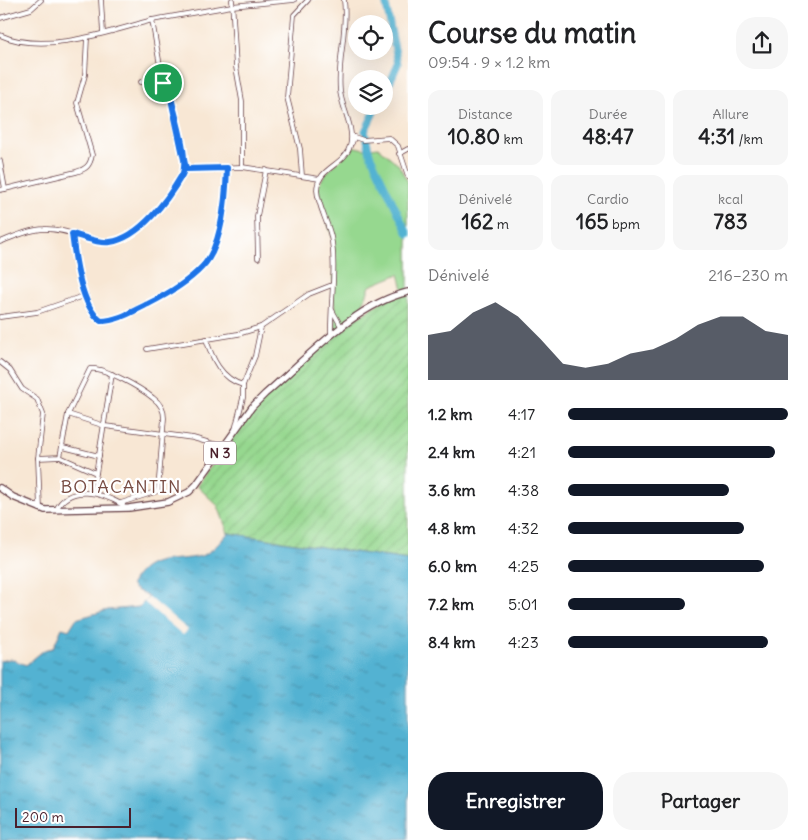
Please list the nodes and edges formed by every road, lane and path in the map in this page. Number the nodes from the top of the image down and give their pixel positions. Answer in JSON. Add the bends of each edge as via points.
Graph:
{"nodes":[{"id":1,"x":41,"y":0,"type":"edge"},
{"id":2,"x":102,"y":0,"type":"edge"},
{"id":3,"x":232,"y":0,"type":"edge"},
{"id":4,"x":294,"y":0,"type":"edge"},
{"id":5,"x":308,"y":0,"type":"edge"},
{"id":6,"x":344,"y":0,"type":"edge"},
{"id":7,"x":232,"y":6,"type":"junction"},
{"id":8,"x":0,"y":18,"type":"edge"},
{"id":9,"x":152,"y":20,"type":"junction"},
{"id":10,"x":103,"y":33,"type":"junction"},
{"id":11,"x":0,"y":35,"type":"edge"},
{"id":12,"x":87,"y":38,"type":"junction"},
{"id":13,"x":163,"y":81,"type":"junction"},
{"id":14,"x":141,"y":82,"type":"dead end"},
{"id":15,"x":170,"y":94,"type":"junction"},
{"id":16,"x":351,"y":145,"type":"junction"},
{"id":17,"x":408,"y":149,"type":"edge"},
{"id":18,"x":399,"y":154,"type":"junction"},
{"id":19,"x":0,"y":161,"type":"edge"},
{"id":20,"x":242,"y":167,"type":"junction"},
{"id":21,"x":227,"y":168,"type":"junction"},
{"id":22,"x":186,"y":169,"type":"junction"},
{"id":23,"x":266,"y":170,"type":"junction"},
{"id":24,"x":302,"y":176,"type":"junction"},
{"id":25,"x":408,"y":176,"type":"edge"},
{"id":26,"x":320,"y":179,"type":"junction"},
{"id":27,"x":5,"y":189,"type":"junction"},
{"id":28,"x":0,"y":190,"type":"edge"},
{"id":29,"x":72,"y":234,"type":"junction"},
{"id":30,"x":0,"y":242,"type":"edge"},
{"id":31,"x":258,"y":258,"type":"dead end"},
{"id":32,"x":332,"y":285,"type":"junction"},
{"id":33,"x":406,"y":292,"type":"edge"},
{"id":34,"x":86,"y":295,"type":"junction"},
{"id":35,"x":330,"y":308,"type":"junction"},
{"id":36,"x":0,"y":317,"type":"edge"},
{"id":37,"x":260,"y":327,"type":"junction"},
{"id":38,"x":342,"y":328,"type":"junction"},
{"id":39,"x":331,"y":338,"type":"junction"},
{"id":40,"x":206,"y":339,"type":"junction"},
{"id":41,"x":147,"y":349,"type":"dead end"},
{"id":42,"x":0,"y":362,"type":"edge"},
{"id":43,"x":112,"y":374,"type":"junction"},
{"id":44,"x":243,"y":385,"type":"junction"},
{"id":45,"x":68,"y":414,"type":"junction"},
{"id":46,"x":105,"y":426,"type":"junction"},
{"id":47,"x":234,"y":431,"type":"junction"},
{"id":48,"x":162,"y":433,"type":"junction"},
{"id":49,"x":63,"y":447,"type":"junction"},
{"id":50,"x":224,"y":447,"type":"junction"},
{"id":51,"x":100,"y":456,"type":"junction"},
{"id":52,"x":60,"y":457,"type":"junction"},
{"id":53,"x":38,"y":458,"type":"junction"},
{"id":54,"x":96,"y":472,"type":"junction"},
{"id":55,"x":0,"y":488,"type":"edge"},
{"id":56,"x":93,"y":492,"type":"junction"},
{"id":57,"x":121,"y":503,"type":"junction"},
{"id":58,"x":129,"y":508,"type":"junction"},
{"id":59,"x":40,"y":509,"type":"junction"},
{"id":60,"x":56,"y":510,"type":"junction"}],
"edges":[{"from":1,"to":8,"type":"street","via":[[31,8]]},
{"from":2,"to":10,"type":"street"},
{"from":3,"to":7,"type":"street"},
{"from":4,"to":7,"type":"street"},
{"from":5,"to":24,"type":"street","via":[[294,15],[288,97],[300,149]]},
{"from":6,"to":16,"type":"street","via":[[340,92]]},
{"from":7,"to":9,"type":"street"},
{"from":7,"to":20,"type":"street","via":[[242,101]]},
{"from":9,"to":10,"type":"street"},
{"from":9,"to":13,"type":"street"},
{"from":10,"to":12,"type":"street"},
{"from":11,"to":12,"type":"street","via":[[39,42]]},
{"from":12,"to":27,"type":"street","via":[[85,75],[77,103],[92,155],[90,163],[86,169]]},
{"from":13,"to":14,"type":"street"},
{"from":13,"to":15,"type":"street","via":[[163,92]]},
{"from":13,"to":15,"type":"street","via":[[173,83],[174,89]]},
{"from":15,"to":22,"type":"street"},
{"from":16,"to":18,"type":"street","via":[[354,137],[363,140],[389,138],[398,146]]},
{"from":16,"to":26,"type":"street","via":[[344,157]]},
{"from":17,"to":18,"type":"street"},
{"from":18,"to":25,"type":"street"},
{"from":19,"to":27,"type":"street"},
{"from":20,"to":21,"type":"street"},
{"from":20,"to":23,"type":"street"},
{"from":21,"to":22,"type":"street"},
{"from":21,"to":34,"type":"street","via":[[221,219],[214,247],[203,267],[156,300],[110,321],[95,317]]},
{"from":22,"to":29,"type":"street","via":[[152,216],[128,234],[109,243]]},
{"from":23,"to":24,"type":"street"},
{"from":23,"to":31,"type":"street","via":[[257,216]]},
{"from":24,"to":26,"type":"street"},
{"from":26,"to":32,"type":"street","via":[[317,191],[332,248]]},
{"from":27,"to":28,"type":"street"},
{"from":29,"to":30,"type":"street","via":[[44,228]]},
{"from":29,"to":34,"type":"street","via":[[78,272]]},
{"from":32,"to":35,"type":"street"},
{"from":32,"to":37,"type":"street","via":[[309,294]]},
{"from":33,"to":38,"type":"highway","number":"N 3","via":[[379,302]]},
{"from":34,"to":36,"type":"street","via":[[38,312]]},
{"from":35,"to":38,"type":"street"},
{"from":35,"to":39,"type":"street"},
{"from":37,"to":40,"type":"street"},
{"from":37,"to":44,"type":"street","via":[[255,356]]},
{"from":38,"to":39,"type":"highway","number":"N 3"},
{"from":39,"to":47,"type":"highway","number":"N 3","via":[[252,407]]},
{"from":40,"to":41,"type":"street"},
{"from":40,"to":44,"type":"street","via":[[222,372],[230,380]]},
{"from":42,"to":53,"type":"street","via":[[10,370],[22,389],[37,399],[41,408]]},
{"from":43,"to":45,"type":"street","via":[[90,369]]},
{"from":43,"to":46,"type":"street"},
{"from":43,"to":48,"type":"street","via":[[154,398],[162,408]]},
{"from":44,"to":47,"type":"street"},
{"from":45,"to":46,"type":"street"},
{"from":45,"to":49,"type":"street"},
{"from":46,"to":48,"type":"street"},
{"from":46,"to":51,"type":"street"},
{"from":47,"to":50,"type":"highway","number":"N 3"},
{"from":48,"to":50,"type":"street"},
{"from":48,"to":57,"type":"street","via":[[158,491]]},
{"from":49,"to":51,"type":"street"},
{"from":49,"to":52,"type":"street"},
{"from":50,"to":58,"type":"highway","number":"N 3","via":[[189,492],[168,502]]},
{"from":51,"to":54,"type":"street"},
{"from":52,"to":53,"type":"street"},
{"from":52,"to":54,"type":"street"},
{"from":53,"to":59,"type":"street"},
{"from":54,"to":56,"type":"street"},
{"from":55,"to":59,"type":"highway","number":"N 3"},
{"from":56,"to":57,"type":"street"},
{"from":56,"to":60,"type":"street","via":[[65,499]]},
{"from":57,"to":58,"type":"street"},
{"from":58,"to":60,"type":"highway","number":"N 3"},
{"from":59,"to":60,"type":"highway","number":"N 3"}]}
